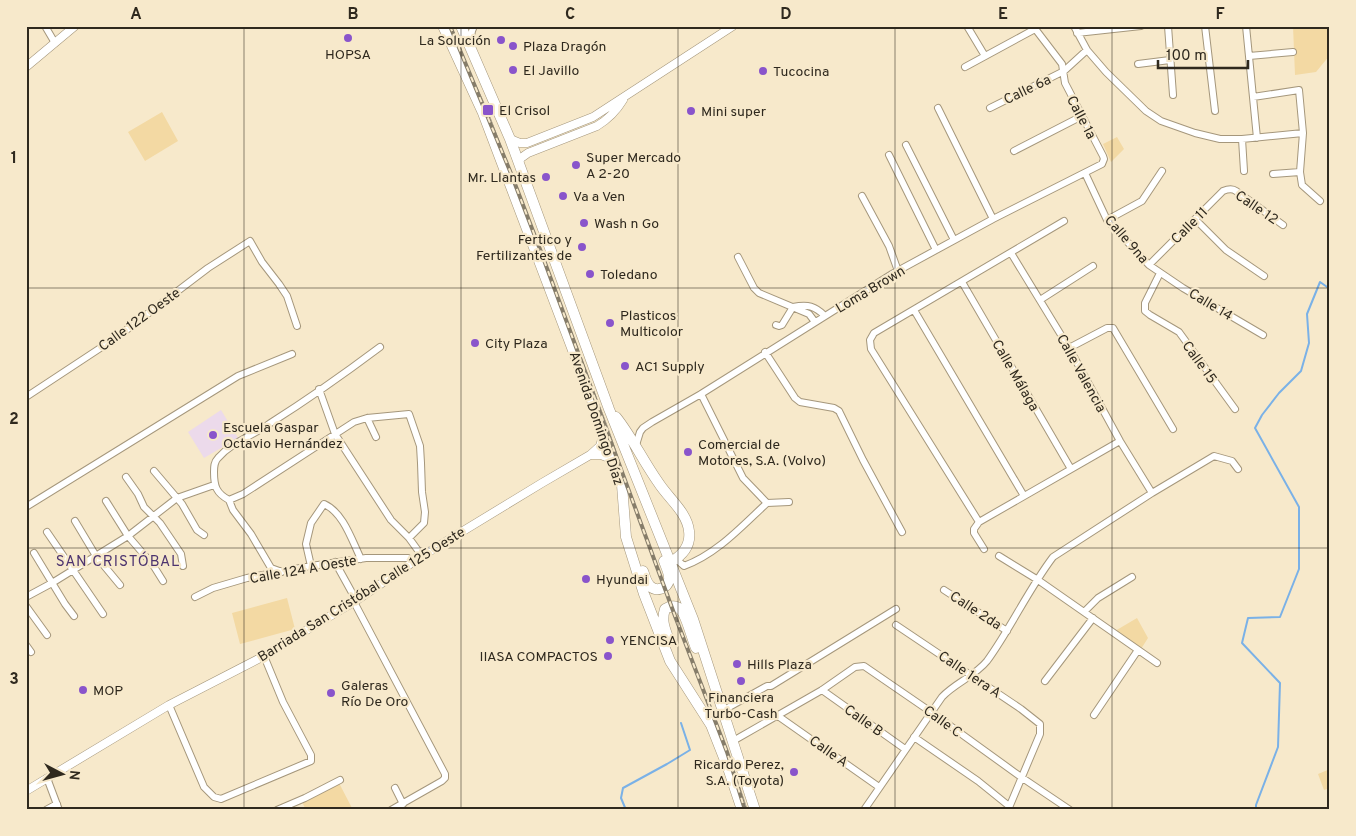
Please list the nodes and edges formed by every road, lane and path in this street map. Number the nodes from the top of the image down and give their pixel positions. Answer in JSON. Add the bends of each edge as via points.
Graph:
{"nodes":[{"id":1,"x":45,"y":26,"type":"edge"},
{"id":2,"x":75,"y":26,"type":"edge"},
{"id":3,"x":443,"y":26,"type":"edge"},
{"id":4,"x":461,"y":26,"type":"edge"},
{"id":5,"x":474,"y":26,"type":"edge"},
{"id":6,"x":733,"y":26,"type":"edge"},
{"id":7,"x":967,"y":26,"type":"edge"},
{"id":8,"x":1141,"y":26,"type":"edge"},
{"id":9,"x":1168,"y":26,"type":"edge"},
{"id":10,"x":1205,"y":26,"type":"edge"},
{"id":11,"x":1246,"y":26,"type":"edge"},
{"id":12,"x":1132,"y":27,"type":"edge"},
{"id":13,"x":1034,"y":28,"type":"edge"},
{"id":14,"x":1076,"y":29,"type":"edge"},
{"id":15,"x":55,"y":43,"type":"junction"},
{"id":16,"x":1087,"y":50,"type":"junction"},
{"id":17,"x":472,"y":51,"type":"junction"},
{"id":18,"x":1293,"y":52,"type":"dead end"},
{"id":19,"x":985,"y":56,"type":"junction"},
{"id":20,"x":1249,"y":56,"type":"junction"},
{"id":21,"x":1170,"y":60,"type":"junction"},
{"id":22,"x":1138,"y":64,"type":"dead end"},
{"id":23,"x":26,"y":67,"type":"edge"},
{"id":24,"x":965,"y":67,"type":"dead end"},
{"id":25,"x":1064,"y":71,"type":"junction"},
{"id":26,"x":1173,"y":95,"type":"dead end"},
{"id":27,"x":625,"y":96,"type":"junction"},
{"id":28,"x":1253,"y":97,"type":"junction"},
{"id":29,"x":938,"y":108,"type":"dead end"},
{"id":30,"x":990,"y":108,"type":"dead end"},
{"id":31,"x":1215,"y":111,"type":"dead end"},
{"id":32,"x":1082,"y":116,"type":"junction"},
{"id":33,"x":554,"y":133,"type":"junction"},
{"id":34,"x":1302,"y":133,"type":"junction"},
{"id":35,"x":1257,"y":138,"type":"junction"},
{"id":36,"x":510,"y":139,"type":"junction"},
{"id":37,"x":1242,"y":139,"type":"junction"},
{"id":38,"x":558,"y":142,"type":"junction"},
{"id":39,"x":906,"y":145,"type":"dead end"},
{"id":40,"x":1014,"y":152,"type":"dead end"},
{"id":41,"x":889,"y":155,"type":"dead end"},
{"id":42,"x":519,"y":161,"type":"junction"},
{"id":43,"x":1103,"y":162,"type":"joint"},
{"id":44,"x":1162,"y":171,"type":"dead end"},
{"id":45,"x":1244,"y":171,"type":"dead end"},
{"id":46,"x":1300,"y":172,"type":"junction"},
{"id":47,"x":1085,"y":173,"type":"junction"},
{"id":48,"x":1273,"y":174,"type":"dead end"},
{"id":49,"x":1230,"y":189,"type":"joint"},
{"id":50,"x":862,"y":196,"type":"dead end"},
{"id":51,"x":1320,"y":201,"type":"dead end"},
{"id":52,"x":993,"y":218,"type":"junction"},
{"id":53,"x":1195,"y":219,"type":"junction"},
{"id":54,"x":1108,"y":220,"type":"junction"},
{"id":55,"x":1064,"y":221,"type":"dead end"},
{"id":56,"x":1283,"y":224,"type":"dead end"},
{"id":57,"x":954,"y":240,"type":"junction"},
{"id":58,"x":936,"y":250,"type":"junction"},
{"id":59,"x":1011,"y":253,"type":"junction"},
{"id":60,"x":738,"y":257,"type":"dead end"},
{"id":61,"x":1149,"y":265,"type":"junction"},
{"id":62,"x":1093,"y":266,"type":"dead end"},
{"id":63,"x":898,"y":271,"type":"junction"},
{"id":64,"x":1160,"y":273,"type":"junction"},
{"id":65,"x":1264,"y":276,"type":"dead end"},
{"id":66,"x":962,"y":282,"type":"junction"},
{"id":67,"x":1040,"y":300,"type":"junction"},
{"id":68,"x":794,"y":307,"type":"junction"},
{"id":69,"x":914,"y":310,"type":"junction"},
{"id":70,"x":825,"y":316,"type":"junction"},
{"id":71,"x":815,"y":322,"type":"junction"},
{"id":72,"x":776,"y":325,"type":"dead end"},
{"id":73,"x":297,"y":326,"type":"dead end"},
{"id":74,"x":1262,"y":335,"type":"dead end"},
{"id":75,"x":380,"y":348,"type":"dead end"},
{"id":76,"x":1069,"y":348,"type":"junction"},
{"id":77,"x":765,"y":352,"type":"junction"},
{"id":78,"x":292,"y":354,"type":"dead end"},
{"id":79,"x":319,"y":389,"type":"junction"},
{"id":80,"x":701,"y":394,"type":"junction"},
{"id":81,"x":26,"y":397,"type":"edge"},
{"id":82,"x":609,"y":409,"type":"junction"},
{"id":83,"x":1235,"y":409,"type":"dead end"},
{"id":84,"x":367,"y":418,"type":"junction"},
{"id":85,"x":623,"y":426,"type":"junction"},
{"id":86,"x":643,"y":428,"type":"junction"},
{"id":87,"x":1173,"y":429,"type":"dead end"},
{"id":88,"x":604,"y":432,"type":"junction"},
{"id":89,"x":335,"y":434,"type":"junction"},
{"id":90,"x":376,"y":437,"type":"dead end"},
{"id":91,"x":1120,"y":441,"type":"junction"},
{"id":92,"x":636,"y":446,"type":"junction"},
{"id":93,"x":590,"y":455,"type":"junction"},
{"id":94,"x":614,"y":460,"type":"junction"},
{"id":95,"x":1071,"y":469,"type":"junction"},
{"id":96,"x":1238,"y":469,"type":"dead end"},
{"id":97,"x":154,"y":471,"type":"dead end"},
{"id":98,"x":126,"y":477,"type":"dead end"},
{"id":99,"x":214,"y":485,"type":"junction"},
{"id":100,"x":641,"y":490,"type":"junction"},
{"id":101,"x":1152,"y":493,"type":"junction"},
{"id":102,"x":1024,"y":496,"type":"junction"},
{"id":103,"x":177,"y":498,"type":"junction"},
{"id":104,"x":229,"y":500,"type":"junction"},
{"id":105,"x":106,"y":501,"type":"dead end"},
{"id":106,"x":789,"y":502,"type":"dead end"},
{"id":107,"x":767,"y":503,"type":"junction"},
{"id":108,"x":26,"y":507,"type":"edge"},
{"id":109,"x":624,"y":513,"type":"junction"},
{"id":110,"x":154,"y":517,"type":"junction"},
{"id":111,"x":75,"y":521,"type":"dead end"},
{"id":112,"x":979,"y":522,"type":"junction"},
{"id":113,"x":47,"y":532,"type":"dead end"},
{"id":114,"x":902,"y":532,"type":"dead end"},
{"id":115,"x":204,"y":535,"type":"dead end"},
{"id":116,"x":128,"y":536,"type":"junction"},
{"id":117,"x":409,"y":538,"type":"junction"},
{"id":118,"x":984,"y":549,"type":"dead end"},
{"id":119,"x":34,"y":553,"type":"dead end"},
{"id":120,"x":96,"y":556,"type":"junction"},
{"id":121,"x":422,"y":556,"type":"junction"},
{"id":122,"x":999,"y":556,"type":"dead end"},
{"id":123,"x":361,"y":559,"type":"junction"},
{"id":124,"x":674,"y":561,"type":"junction"},
{"id":125,"x":335,"y":562,"type":"junction"},
{"id":126,"x":412,"y":562,"type":"junction"},
{"id":127,"x":183,"y":566,"type":"dead end"},
{"id":128,"x":311,"y":566,"type":"junction"},
{"id":129,"x":73,"y":570,"type":"junction"},
{"id":130,"x":282,"y":572,"type":"junction"},
{"id":131,"x":1132,"y":577,"type":"dead end"},
{"id":132,"x":163,"y":580,"type":"dead end"},
{"id":133,"x":1038,"y":580,"type":"junction"},
{"id":134,"x":52,"y":583,"type":"junction"},
{"id":135,"x":120,"y":585,"type":"dead end"},
{"id":136,"x":944,"y":590,"type":"dead end"},
{"id":137,"x":26,"y":597,"type":"edge"},
{"id":138,"x":195,"y":597,"type":"dead end"},
{"id":139,"x":355,"y":601,"type":"junction"},
{"id":140,"x":26,"y":606,"type":"edge"},
{"id":141,"x":896,"y":609,"type":"dead end"},
{"id":142,"x":1084,"y":612,"type":"junction"},
{"id":143,"x":103,"y":614,"type":"dead end"},
{"id":144,"x":74,"y":616,"type":"dead end"},
{"id":145,"x":1092,"y":618,"type":"junction"},
{"id":146,"x":896,"y":625,"type":"dead end"},
{"id":147,"x":1007,"y":631,"type":"junction"},
{"id":148,"x":47,"y":635,"type":"dead end"},
{"id":149,"x":26,"y":645,"type":"edge"},
{"id":150,"x":1138,"y":650,"type":"junction"},
{"id":151,"x":31,"y":652,"type":"dead end"},
{"id":152,"x":264,"y":656,"type":"junction"},
{"id":153,"x":1157,"y":663,"type":"dead end"},
{"id":154,"x":708,"y":668,"type":"junction"},
{"id":155,"x":971,"y":675,"type":"junction"},
{"id":156,"x":1045,"y":681,"type":"dead end"},
{"id":157,"x":690,"y":690,"type":"junction"},
{"id":158,"x":822,"y":690,"type":"junction"},
{"id":159,"x":169,"y":705,"type":"junction"},
{"id":160,"x":931,"y":712,"type":"junction"},
{"id":161,"x":723,"y":713,"type":"junction"},
{"id":162,"x":1094,"y":715,"type":"dead end"},
{"id":163,"x":778,"y":716,"type":"junction"},
{"id":164,"x":914,"y":737,"type":"junction"},
{"id":165,"x":733,"y":741,"type":"junction"},
{"id":166,"x":905,"y":749,"type":"junction"},
{"id":167,"x":1021,"y":777,"type":"junction"},
{"id":168,"x":47,"y":778,"type":"junction"},
{"id":169,"x":340,"y":780,"type":"dead end"},
{"id":170,"x":879,"y":787,"type":"junction"},
{"id":171,"x":395,"y":788,"type":"dead end"},
{"id":172,"x":26,"y":791,"type":"edge"},
{"id":173,"x":402,"y":804,"type":"junction"},
{"id":174,"x":58,"y":807,"type":"edge"},
{"id":175,"x":1060,"y":807,"type":"edge"},
{"id":176,"x":1008,"y":808,"type":"edge"},
{"id":177,"x":46,"y":810,"type":"edge"},
{"id":178,"x":277,"y":810,"type":"edge"},
{"id":179,"x":391,"y":810,"type":"edge"},
{"id":180,"x":742,"y":810,"type":"edge"},
{"id":181,"x":754,"y":810,"type":"edge"},
{"id":182,"x":864,"y":810,"type":"edge"},
{"id":183,"x":1070,"y":810,"type":"edge"}],
"edges":[{"from":1,"to":15,"type":"street"},
{"from":2,"to":15,"type":"street"},
{"from":3,"to":88,"type":"main road","name":"Avenida Domingo Díaz","via":[[483,113]]},
{"from":4,"to":17,"type":"main road","name":"Avenida Domingo Díaz"},
{"from":5,"to":17,"type":"street","via":[[470,37]]},
{"from":6,"to":27,"type":"street"},
{"from":7,"to":19,"type":"street"},
{"from":8,"to":12,"type":"street"},
{"from":9,"to":21,"type":"street"},
{"from":10,"to":31,"type":"street"},
{"from":11,"to":20,"type":"street"},
{"from":12,"to":14,"type":"street"},
{"from":13,"to":19,"type":"street"},
{"from":13,"to":25,"type":"street","name":"Calle 1a"},
{"from":14,"to":16,"type":"street"},
{"from":15,"to":23,"type":"street"},
{"from":16,"to":25,"type":"street","name":"Calle 6a"},
{"from":16,"to":37,"type":"street","via":[[1106,72],[1161,121],[1220,139]]},
{"from":17,"to":36,"type":"main road","name":"Avenida Domingo Díaz"},
{"from":18,"to":20,"type":"street"},
{"from":19,"to":24,"type":"street"},
{"from":20,"to":28,"type":"street"},
{"from":21,"to":22,"type":"street"},
{"from":21,"to":26,"type":"street"},
{"from":25,"to":30,"type":"street","name":"Calle 6a"},
{"from":25,"to":32,"type":"street","name":"Calle 1a","via":[[1064,83]]},
{"from":27,"to":33,"type":"street","via":[[593,117]]},
{"from":27,"to":38,"type":"street","via":[[604,122]]},
{"from":28,"to":34,"type":"street","via":[[1300,90]]},
{"from":28,"to":35,"type":"street"},
{"from":29,"to":52,"type":"street"},
{"from":32,"to":40,"type":"street"},
{"from":32,"to":43,"type":"street","name":"Calle 1a"},
{"from":33,"to":36,"type":"street","via":[[527,143]]},
{"from":33,"to":38,"type":"street"},
{"from":34,"to":35,"type":"street"},
{"from":34,"to":46,"type":"street"},
{"from":35,"to":37,"type":"street"},
{"from":36,"to":42,"type":"main road","name":"Avenida Domingo Díaz"},
{"from":37,"to":45,"type":"street"},
{"from":38,"to":42,"type":"street","via":[[528,153]]},
{"from":39,"to":57,"type":"street"},
{"from":41,"to":58,"type":"street"},
{"from":42,"to":82,"type":"main road","name":"Avenida Domingo Díaz"},
{"from":43,"to":47,"type":"street","name":"Loma Brown"},
{"from":44,"to":54,"type":"street","via":[[1142,201]]},
{"from":46,"to":48,"type":"street"},
{"from":46,"to":51,"type":"street","via":[[1302,186]]},
{"from":47,"to":52,"type":"street","name":"Loma Brown"},
{"from":47,"to":54,"type":"street","name":"Calle 9na"},
{"from":49,"to":53,"type":"street","name":"Calle 11","via":[[1223,191]]},
{"from":49,"to":56,"type":"street","name":"Calle 12"},
{"from":50,"to":63,"type":"street","via":[[889,246]]},
{"from":52,"to":57,"type":"street","name":"Loma Brown"},
{"from":53,"to":61,"type":"street","name":"Calle 11"},
{"from":53,"to":65,"type":"street","via":[[1226,250]]},
{"from":54,"to":61,"type":"street","name":"Calle 9na"},
{"from":55,"to":59,"type":"street"},
{"from":57,"to":58,"type":"street","name":"Loma Brown"},
{"from":58,"to":63,"type":"street","name":"Loma Brown"},
{"from":59,"to":66,"type":"street"},
{"from":59,"to":67,"type":"street","name":"Calle Valencia"},
{"from":60,"to":68,"type":"street","via":[[759,293]]},
{"from":61,"to":64,"type":"street","name":"Calle 9na"},
{"from":62,"to":67,"type":"street"},
{"from":63,"to":70,"type":"street","name":"Loma Brown"},
{"from":64,"to":74,"type":"street","name":"Calle 14"},
{"from":64,"to":83,"type":"street","name":"Calle 15","via":[[1145,303],[1145,310],[1179,332]]},
{"from":66,"to":69,"type":"street"},
{"from":66,"to":95,"type":"street","name":"Calle Málaga"},
{"from":67,"to":76,"type":"street","name":"Calle Valencia"},
{"from":68,"to":70,"type":"street","via":[[809,305]]},
{"from":68,"to":71,"type":"street"},
{"from":68,"to":72,"type":"street","via":[[782,325]]},
{"from":69,"to":102,"type":"street"},
{"from":69,"to":112,"type":"street","via":[[874,333],[870,340],[872,349]]},
{"from":70,"to":71,"type":"street","name":"Loma Brown"},
{"from":71,"to":77,"type":"street","name":"Loma Brown"},
{"from":73,"to":81,"type":"street","name":"Calle 122 Oeste","via":[[287,296],[250,241],[208,268],[117,337]]},
{"from":75,"to":79,"type":"street"},
{"from":76,"to":87,"type":"street","via":[[1107,328],[1114,328]]},
{"from":76,"to":91,"type":"street","name":"Calle Valencia"},
{"from":77,"to":80,"type":"street","name":"Loma Brown"},
{"from":77,"to":114,"type":"street","via":[[800,402],[839,410]]},
{"from":78,"to":108,"type":"street","via":[[238,376]]},
{"from":79,"to":89,"type":"street"},
{"from":79,"to":99,"type":"street","via":[[259,431],[241,439],[217,459]]},
{"from":80,"to":86,"type":"street","name":"Loma Brown"},
{"from":80,"to":107,"type":"street","via":[[743,478]]},
{"from":82,"to":85,"type":"main road"},
{"from":82,"to":100,"type":"main road","name":"Avenida Domingo Díaz"},
{"from":84,"to":89,"type":"street"},
{"from":84,"to":90,"type":"street"},
{"from":84,"to":117,"type":"street","via":[[409,414],[412,422],[420,446],[425,512],[424,523]]},
{"from":85,"to":86,"type":"street","via":[[633,430]]},
{"from":85,"to":92,"type":"main road"},
{"from":86,"to":92,"type":"street"},
{"from":88,"to":93,"type":"street","name":"Barriada San Cristóbal Calle 125 Oeste","via":[[600,446]]},
{"from":88,"to":94,"type":"main road","name":"Avenida Domingo Díaz"},
{"from":89,"to":104,"type":"street"},
{"from":89,"to":117,"type":"street","via":[[390,520]]},
{"from":91,"to":95,"type":"street"},
{"from":91,"to":101,"type":"street","name":"Calle Valencia"},
{"from":92,"to":124,"type":"main road","via":[[688,524],[688,544]]},
{"from":93,"to":94,"type":"street"},
{"from":93,"to":121,"type":"street","name":"Barriada San Cristóbal Calle 125 Oeste"},
{"from":94,"to":109,"type":"main road","name":"Avenida Domingo Díaz","via":[[622,485]]},
{"from":95,"to":102,"type":"street"},
{"from":96,"to":101,"type":"street","via":[[1232,461],[1214,456]]},
{"from":97,"to":103,"type":"street"},
{"from":98,"to":110,"type":"street"},
{"from":99,"to":103,"type":"street"},
{"from":99,"to":104,"type":"street"},
{"from":100,"to":109,"type":"main road","via":[[668,573],[669,580],[661,589],[654,589],[646,580]]},
{"from":100,"to":124,"type":"main road","name":"Avenida Domingo Díaz"},
{"from":101,"to":133,"type":"street","via":[[1053,557]]},
{"from":102,"to":112,"type":"street"},
{"from":103,"to":110,"type":"street"},
{"from":103,"to":115,"type":"street","via":[[197,530]]},
{"from":104,"to":130,"type":"street","via":[[271,568]]},
{"from":105,"to":116,"type":"street"},
{"from":106,"to":107,"type":"street"},
{"from":107,"to":124,"type":"street","via":[[731,538],[695,562],[684,566]]},
{"from":109,"to":157,"type":"main road","name":"Avenida Domingo Díaz","via":[[626,537],[644,594],[670,661]]},
{"from":110,"to":116,"type":"street"},
{"from":110,"to":127,"type":"street","via":[[181,554]]},
{"from":111,"to":120,"type":"street"},
{"from":112,"to":118,"type":"street","via":[[974,533]]},
{"from":113,"to":129,"type":"street"},
{"from":116,"to":120,"type":"street"},
{"from":116,"to":132,"type":"street"},
{"from":117,"to":121,"type":"street"},
{"from":119,"to":134,"type":"street"},
{"from":120,"to":129,"type":"street"},
{"from":120,"to":135,"type":"street"},
{"from":121,"to":126,"type":"street","name":"Barriada San Cristóbal Calle 125 Oeste"},
{"from":122,"to":133,"type":"street"},
{"from":123,"to":125,"type":"street","name":"Calle 124 A Oeste"},
{"from":123,"to":126,"type":"street","name":"Calle 124 A Oeste","via":[[408,558]]},
{"from":123,"to":128,"type":"street","via":[[338,514],[324,504],[311,523],[306,544]]},
{"from":124,"to":154,"type":"main road","name":"Avenida Domingo Díaz"},
{"from":125,"to":128,"type":"street","name":"Calle 124 A Oeste"},
{"from":125,"to":139,"type":"street"},
{"from":126,"to":139,"type":"street","name":"Barriada San Cristóbal Calle 125 Oeste"},
{"from":128,"to":130,"type":"street","name":"Calle 124 A Oeste"},
{"from":129,"to":134,"type":"street"},
{"from":129,"to":143,"type":"street"},
{"from":130,"to":138,"type":"street","name":"Calle 124 A Oeste","via":[[247,578]]},
{"from":131,"to":142,"type":"street","via":[[1098,598]]},
{"from":133,"to":142,"type":"street"},
{"from":133,"to":147,"type":"street"},
{"from":134,"to":137,"type":"street"},
{"from":134,"to":144,"type":"street"},
{"from":136,"to":147,"type":"street","name":"Calle 2da"},
{"from":139,"to":152,"type":"street","name":"Barriada San Cristóbal Calle 125 Oeste"},
{"from":139,"to":173,"type":"street","via":[[445,774],[442,781]]},
{"from":140,"to":148,"type":"street"},
{"from":141,"to":161,"type":"street","via":[[770,689]]},
{"from":142,"to":145,"type":"street"},
{"from":145,"to":150,"type":"street"},
{"from":145,"to":156,"type":"street"},
{"from":146,"to":155,"type":"street","name":"Calle 1era A"},
{"from":147,"to":155,"type":"street","via":[[986,662]]},
{"from":149,"to":151,"type":"street"},
{"from":150,"to":153,"type":"street"},
{"from":150,"to":162,"type":"street"},
{"from":152,"to":159,"type":"street","name":"Barriada San Cristóbal Calle 125 Oeste"},
{"from":152,"to":159,"type":"street","via":[[311,761],[217,799],[204,786]]},
{"from":154,"to":157,"type":"main road","via":[[696,650],[680,609],[675,606],[665,609],[662,622]]},
{"from":154,"to":161,"type":"main road","name":"Avenida Domingo Díaz"},
{"from":155,"to":160,"type":"street","via":[[949,689]]},
{"from":155,"to":167,"type":"street","name":"Calle 1era A","via":[[1038,721],[1041,727]]},
{"from":157,"to":180,"type":"main road","name":"Avenida Domingo Díaz","via":[[711,725]]},
{"from":158,"to":160,"type":"street","name":"Calle C","via":[[855,668],[864,666]]},
{"from":158,"to":163,"type":"street"},
{"from":158,"to":166,"type":"street","name":"Calle B"},
{"from":159,"to":168,"type":"street","name":"Barriada San Cristóbal Calle 125 Oeste"},
{"from":160,"to":164,"type":"street"},
{"from":160,"to":167,"type":"street","name":"Calle C"},
{"from":161,"to":165,"type":"main road","name":"Avenida Domingo Díaz"},
{"from":163,"to":165,"type":"street"},
{"from":163,"to":170,"type":"street","name":"Calle A"},
{"from":164,"to":166,"type":"street"},
{"from":164,"to":176,"type":"street","via":[[978,780]]},
{"from":165,"to":181,"type":"main road","name":"Avenida Domingo Díaz"},
{"from":166,"to":170,"type":"street"},
{"from":167,"to":175,"type":"street","name":"Calle C"},
{"from":167,"to":176,"type":"street"},
{"from":168,"to":172,"type":"street","name":"Barriada San Cristóbal Calle 125 Oeste"},
{"from":168,"to":174,"type":"street"},
{"from":169,"to":178,"type":"street"},
{"from":170,"to":182,"type":"street"},
{"from":171,"to":173,"type":"street"},
{"from":173,"to":179,"type":"street"},
{"from":174,"to":177,"type":"street"},
{"from":175,"to":183,"type":"street","name":"Calle C"}]}
